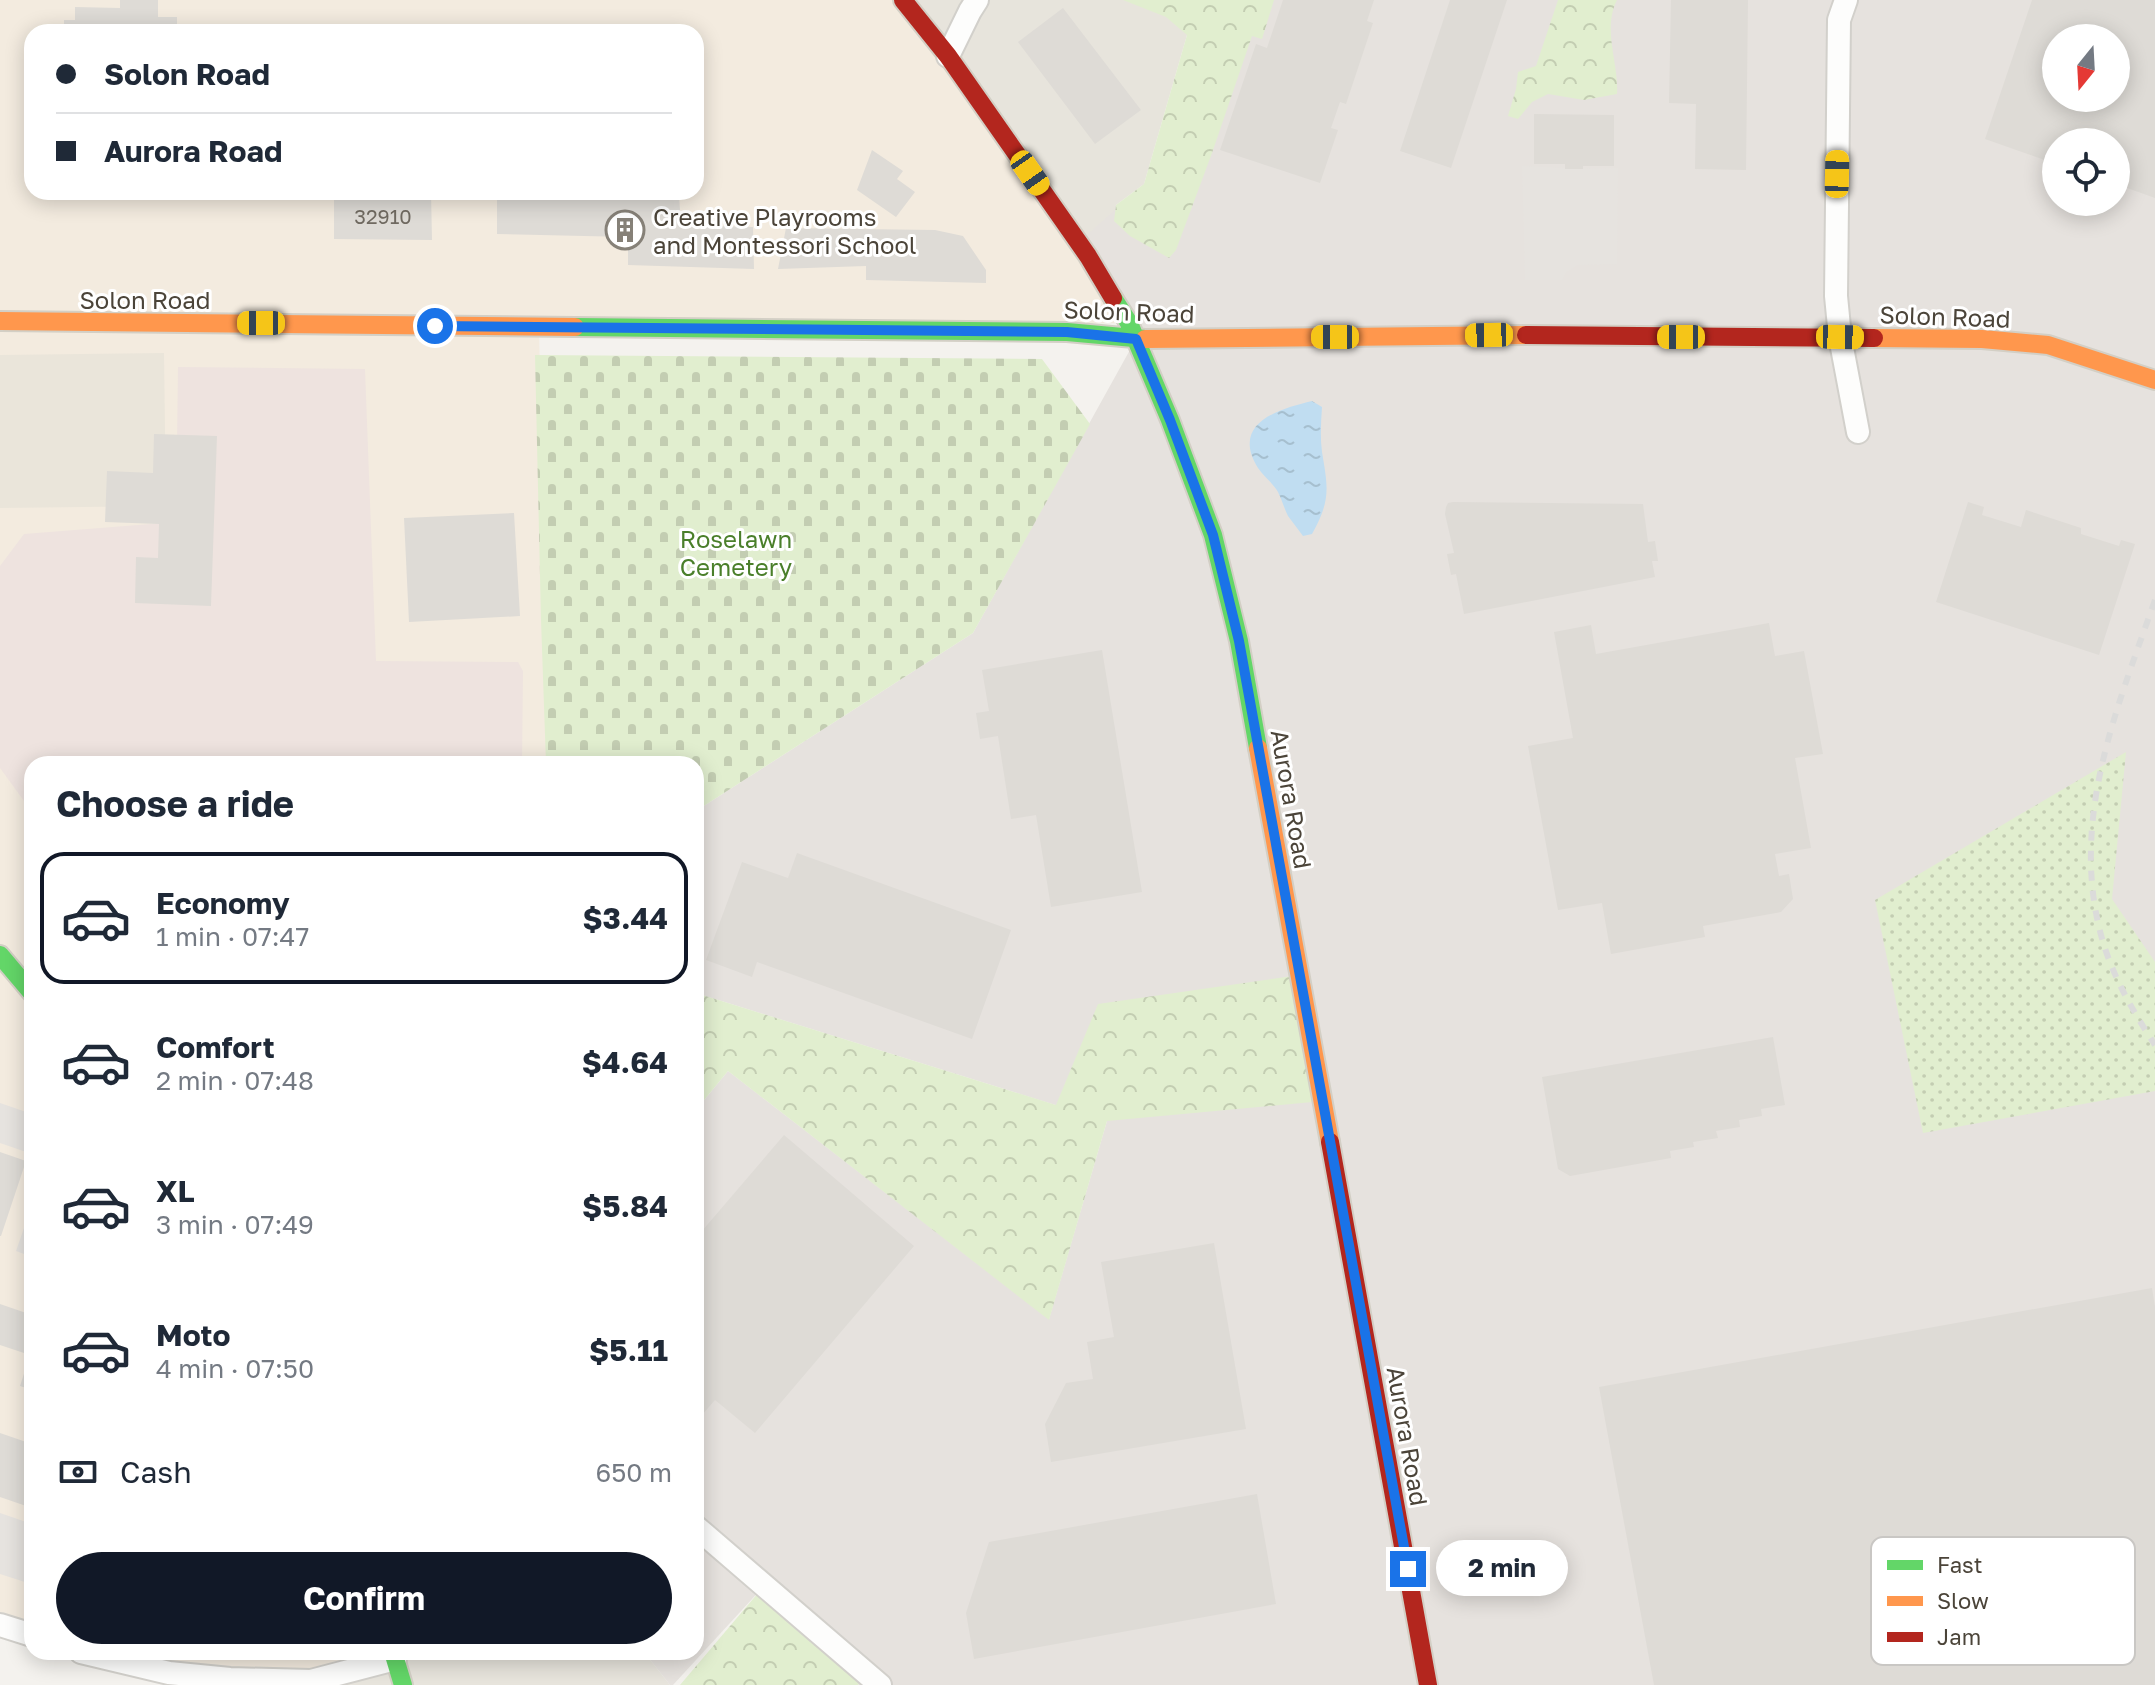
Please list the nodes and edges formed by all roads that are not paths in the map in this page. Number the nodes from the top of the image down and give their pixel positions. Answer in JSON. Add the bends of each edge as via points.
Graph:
{"nodes":[{"id":1,"x":903,"y":0,"type":"edge"},
{"id":2,"x":977,"y":0,"type":"edge"},
{"id":3,"x":1846,"y":0,"type":"edge"},
{"id":4,"x":948,"y":56,"type":"junction"},
{"id":5,"x":0,"y":321,"type":"edge"},
{"id":6,"x":1840,"y":337,"type":"junction"},
{"id":7,"x":1136,"y":339,"type":"junction"},
{"id":8,"x":2155,"y":380,"type":"edge"},
{"id":9,"x":1858,"y":432,"type":"dead end"},
{"id":10,"x":0,"y":955,"type":"edge"},
{"id":11,"x":24,"y":984,"type":"edge"},
{"id":12,"x":704,"y":1534,"type":"edge"},
{"id":13,"x":0,"y":1625,"type":"edge"},
{"id":14,"x":24,"y":1632,"type":"edge"},
{"id":15,"x":115,"y":1660,"type":"edge"},
{"id":16,"x":378,"y":1660,"type":"edge"},
{"id":17,"x":396,"y":1660,"type":"edge"},
{"id":18,"x":403,"y":1685,"type":"edge"},
{"id":19,"x":880,"y":1685,"type":"edge"},
{"id":20,"x":1428,"y":1685,"type":"edge"}],
"edges":[{"from":1,"to":4,"type":"street","name":"Aurora Road"},
{"from":2,"to":4,"type":"street"},
{"from":3,"to":6,"type":"street","via":[[1839,20]]},
{"from":4,"to":7,"type":"street","name":"Aurora Road","via":[[1088,256]]},
{"from":5,"to":7,"type":"street","name":"Solon Road","via":[[1067,332]]},
{"from":6,"to":7,"type":"street","name":"Solon Road"},
{"from":6,"to":8,"type":"street","name":"Solon Road","via":[[2048,345]]},
{"from":6,"to":9,"type":"street"},
{"from":7,"to":20,"type":"street","name":"Aurora Road","via":[[1213,535],[1239,641]]},
{"from":10,"to":11,"type":"street"},
{"from":12,"to":19,"type":"street"},
{"from":13,"to":14,"type":"street"},
{"from":15,"to":16,"type":"street","via":[[169,1673],[311,1681]]},
{"from":17,"to":18,"type":"street"}]}
